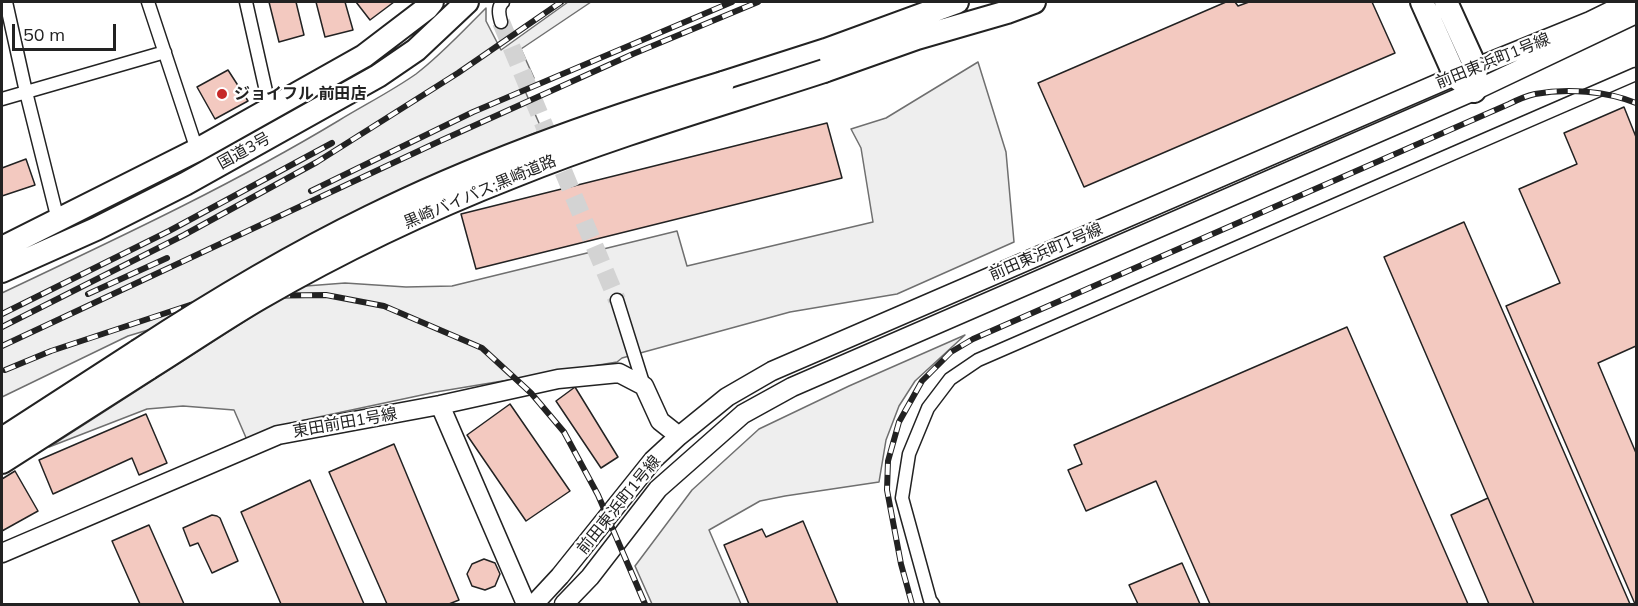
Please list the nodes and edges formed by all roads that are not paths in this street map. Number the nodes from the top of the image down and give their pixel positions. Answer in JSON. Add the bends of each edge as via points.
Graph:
{"nodes":[{"id":1,"x":6,"y":2,"type":"edge"},
{"id":2,"x":148,"y":2,"type":"edge"},
{"id":3,"x":246,"y":2,"type":"edge"},
{"id":4,"x":432,"y":2,"type":"edge"},
{"id":5,"x":467,"y":2,"type":"edge"},
{"id":6,"x":503,"y":2,"type":"edge"},
{"id":7,"x":930,"y":2,"type":"edge"},
{"id":8,"x":957,"y":2,"type":"edge"},
{"id":9,"x":996,"y":2,"type":"edge"},
{"id":10,"x":1034,"y":2,"type":"edge"},
{"id":11,"x":1422,"y":2,"type":"edge"},
{"id":12,"x":1446,"y":2,"type":"edge"},
{"id":13,"x":1629,"y":2,"type":"edge"},
{"id":14,"x":1636,"y":14,"type":"edge"},
{"id":15,"x":501,"y":22,"type":"tunnel mouth"},
{"id":16,"x":165,"y":52,"type":"junction"},
{"id":17,"x":825,"y":61,"type":"junction"},
{"id":18,"x":1476,"y":68,"type":"junction"},
{"id":19,"x":1636,"y":74,"type":"edge"},
{"id":20,"x":1455,"y":76,"type":"junction"},
{"id":21,"x":1474,"y":91,"type":"junction"},
{"id":22,"x":26,"y":92,"type":"junction"},
{"id":23,"x":2,"y":99,"type":"edge"},
{"id":24,"x":270,"y":109,"type":"junction"},
{"id":25,"x":197,"y":150,"type":"junction"},
{"id":26,"x":58,"y":220,"type":"junction"},
{"id":27,"x":2,"y":248,"type":"edge"},
{"id":28,"x":2,"y":271,"type":"edge"},
{"id":29,"x":617,"y":300,"type":"tunnel mouth"},
{"id":30,"x":143,"y":359,"type":"junction"},
{"id":31,"x":644,"y":386,"type":"junction"},
{"id":32,"x":440,"y":405,"type":"junction"},
{"id":33,"x":679,"y":436,"type":"junction"},
{"id":34,"x":2,"y":439,"type":"edge"},
{"id":35,"x":2,"y":462,"type":"edge"},
{"id":36,"x":2,"y":553,"type":"edge"},
{"id":37,"x":526,"y":604,"type":"edge"},
{"id":38,"x":534,"y":604,"type":"edge"},
{"id":39,"x":564,"y":604,"type":"edge"},
{"id":40,"x":933,"y":604,"type":"edge"}],
"edges":[{"from":1,"to":22,"type":"street"},
{"from":2,"to":16,"type":"street"},
{"from":3,"to":24,"type":"street"},
{"from":4,"to":24,"type":"highway","name":"国道3号","via":[[364,56]]},
{"from":5,"to":28,"type":"highway","name":"国道3号","via":[[416,50],[378,76],[184,184]]},
{"from":6,"to":15,"type":"street","via":[[498,12]]},
{"from":7,"to":17,"type":"highway"},
{"from":8,"to":17,"type":"highway","name":"黒崎バイパス;黒崎道路"},
{"from":9,"to":17,"type":"highway","name":"黒崎バイパス;黒崎道路"},
{"from":10,"to":17,"type":"highway","via":[[917,39]]},
{"from":11,"to":20,"type":"highway"},
{"from":12,"to":18,"type":"highway"},
{"from":13,"to":18,"type":"street","name":"前田東浜町1号線"},
{"from":14,"to":21,"type":"street","name":"前田東浜町1号線"},
{"from":16,"to":22,"type":"street"},
{"from":16,"to":25,"type":"street"},
{"from":17,"to":30,"type":"highway","name":"黒崎バイパス;黒崎道路","bridge":true,"via":[[444,205]]},
{"from":18,"to":20,"type":"street","name":"前田東浜町1号線"},
{"from":18,"to":21,"type":"highway"},
{"from":19,"to":40,"type":"street","via":[[978,360],[950,379],[928,408],[909,454],[902,498]]},
{"from":20,"to":21,"type":"highway"},
{"from":20,"to":33,"type":"street","name":"前田東浜町1号線","via":[[772,371],[727,398]]},
{"from":21,"to":39,"type":"street","name":"前田東浜町1号線","via":[[803,382],[743,414],[658,489],[590,578]]},
{"from":22,"to":23,"type":"street"},
{"from":22,"to":26,"type":"street"},
{"from":24,"to":25,"type":"highway","name":"国道3号"},
{"from":25,"to":26,"type":"highway","name":"国道3号"},
{"from":26,"to":27,"type":"highway","name":"国道3号"},
{"from":29,"to":31,"type":"street"},
{"from":30,"to":34,"type":"highway","name":"黒崎バイパス;黒崎道路"},
{"from":30,"to":35,"type":"highway","name":"黒崎バイパス;黒崎道路"},
{"from":31,"to":32,"type":"street","name":"東田前田1号線","via":[[619,374],[558,379]]},
{"from":31,"to":33,"type":"street","via":[[660,421]]},
{"from":32,"to":36,"type":"street","name":"東田前田1号線","via":[[278,435]]},
{"from":32,"to":37,"type":"street"},
{"from":33,"to":38,"type":"street","name":"前田東浜町1号線","via":[[653,460]]}]}
